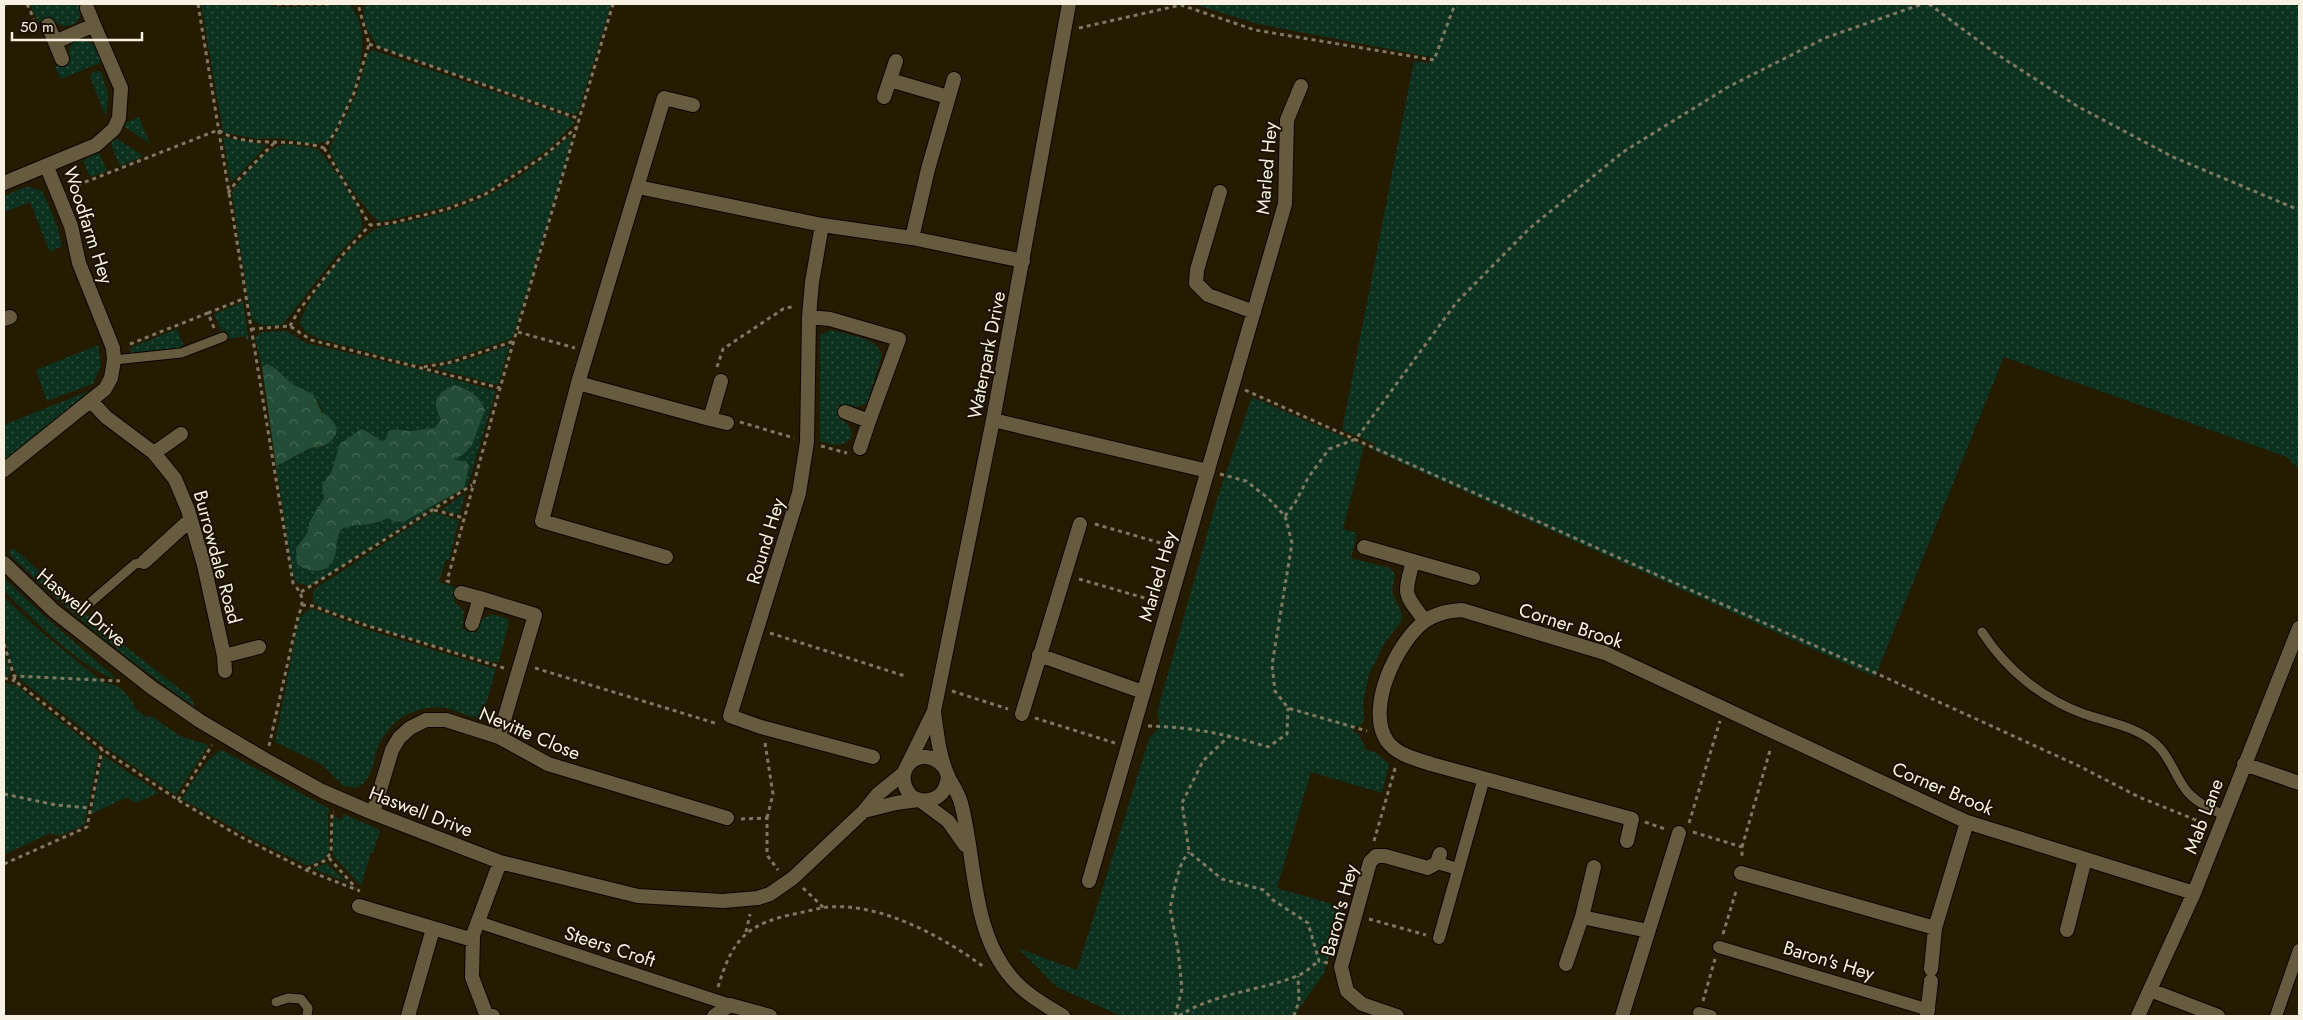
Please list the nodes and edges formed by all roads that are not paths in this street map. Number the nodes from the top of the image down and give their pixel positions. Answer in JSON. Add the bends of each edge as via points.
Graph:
{"nodes":[{"id":1,"x":1069,"y":4,"type":"edge"},
{"id":2,"x":87,"y":8,"type":"dead end"},
{"id":3,"x":48,"y":25,"type":"dead end"},
{"id":4,"x":94,"y":25,"type":"junction"},
{"id":5,"x":55,"y":42,"type":"junction"},
{"id":6,"x":62,"y":59,"type":"dead end"},
{"id":7,"x":896,"y":61,"type":"dead end"},
{"id":8,"x":954,"y":79,"type":"dead end"},
{"id":9,"x":890,"y":80,"type":"junction"},
{"id":10,"x":1301,"y":86,"type":"dead end"},
{"id":11,"x":884,"y":97,"type":"dead end"},
{"id":12,"x":948,"y":97,"type":"junction"},
{"id":13,"x":693,"y":105,"type":"dead end"},
{"id":14,"x":47,"y":167,"type":"junction"},
{"id":15,"x":4,"y":184,"type":"edge"},
{"id":16,"x":638,"y":187,"type":"junction"},
{"id":17,"x":1220,"y":192,"type":"dead end"},
{"id":18,"x":822,"y":225,"type":"junction"},
{"id":19,"x":912,"y":238,"type":"junction"},
{"id":20,"x":1023,"y":261,"type":"junction"},
{"id":21,"x":1254,"y":312,"type":"junction"},
{"id":22,"x":809,"y":317,"type":"junction"},
{"id":23,"x":220,"y":338,"type":"road end"},
{"id":24,"x":121,"y":359,"type":"junction"},
{"id":25,"x":721,"y":381,"type":"road end"},
{"id":26,"x":578,"y":383,"type":"junction"},
{"id":27,"x":91,"y":401,"type":"junction"},
{"id":28,"x":845,"y":412,"type":"dead end"},
{"id":29,"x":710,"y":419,"type":"junction"},
{"id":30,"x":993,"y":420,"type":"junction"},
{"id":31,"x":869,"y":421,"type":"junction"},
{"id":32,"x":727,"y":424,"type":"dead end"},
{"id":33,"x":181,"y":434,"type":"dead end"},
{"id":34,"x":860,"y":448,"type":"dead end"},
{"id":35,"x":154,"y":452,"type":"junction"},
{"id":36,"x":4,"y":470,"type":"edge"},
{"id":37,"x":1208,"y":471,"type":"junction"},
{"id":38,"x":190,"y":520,"type":"junction"},
{"id":39,"x":1080,"y":524,"type":"road end"},
{"id":40,"x":1364,"y":547,"type":"dead end"},
{"id":41,"x":666,"y":557,"type":"dead end"},
{"id":42,"x":1413,"y":561,"type":"junction"},
{"id":43,"x":144,"y":562,"type":"joint"},
{"id":44,"x":4,"y":563,"type":"edge"},
{"id":45,"x":1473,"y":578,"type":"dead end"},
{"id":46,"x":461,"y":593,"type":"road end"},
{"id":47,"x":480,"y":598,"type":"junction"},
{"id":48,"x":91,"y":602,"type":"dead end"},
{"id":49,"x":1425,"y":621,"type":"junction"},
{"id":50,"x":472,"y":624,"type":"dead end"},
{"id":51,"x":2299,"y":628,"type":"edge"},
{"id":52,"x":1982,"y":632,"type":"dead end"},
{"id":53,"x":259,"y":647,"type":"dead end"},
{"id":54,"x":1039,"y":655,"type":"junction"},
{"id":55,"x":224,"y":656,"type":"junction"},
{"id":56,"x":225,"y":671,"type":"dead end"},
{"id":57,"x":1143,"y":692,"type":"junction"},
{"id":58,"x":934,"y":711,"type":"junction"},
{"id":59,"x":1022,"y":714,"type":"dead end"},
{"id":60,"x":499,"y":737,"type":"junction"},
{"id":61,"x":873,"y":757,"type":"dead end"},
{"id":62,"x":2244,"y":764,"type":"junction"},
{"id":63,"x":905,"y":770,"type":"junction"},
{"id":64,"x":946,"y":771,"type":"junction"},
{"id":65,"x":1484,"y":778,"type":"junction"},
{"id":66,"x":2299,"y":782,"type":"edge"},
{"id":67,"x":920,"y":800,"type":"junction"},
{"id":68,"x":864,"y":811,"type":"junction"},
{"id":69,"x":373,"y":813,"type":"junction"},
{"id":70,"x":2223,"y":815,"type":"junction"},
{"id":71,"x":726,"y":818,"type":"road end"},
{"id":72,"x":1967,"y":822,"type":"junction"},
{"id":73,"x":1679,"y":833,"type":"road end"},
{"id":74,"x":1627,"y":841,"type":"dead end"},
{"id":75,"x":968,"y":850,"type":"junction"},
{"id":76,"x":1438,"y":858,"type":"joint"},
{"id":77,"x":2085,"y":859,"type":"junction"},
{"id":78,"x":500,"y":862,"type":"junction"},
{"id":79,"x":1594,"y":867,"type":"dead end"},
{"id":80,"x":1458,"y":869,"type":"junction"},
{"id":81,"x":1741,"y":873,"type":"road end"},
{"id":82,"x":1089,"y":881,"type":"dead end"},
{"id":83,"x":2194,"y":893,"type":"junction"},
{"id":84,"x":359,"y":906,"type":"road end"},
{"id":85,"x":1582,"y":917,"type":"junction"},
{"id":86,"x":478,"y":922,"type":"junction"},
{"id":87,"x":1935,"y":928,"type":"junction"},
{"id":88,"x":433,"y":929,"type":"junction"},
{"id":89,"x":2067,"y":930,"type":"dead end"},
{"id":90,"x":1648,"y":931,"type":"junction"},
{"id":91,"x":1439,"y":938,"type":"road end"},
{"id":92,"x":473,"y":940,"type":"junction"},
{"id":93,"x":1719,"y":947,"type":"road end"},
{"id":94,"x":2299,"y":950,"type":"edge"},
{"id":95,"x":1566,"y":964,"type":"dead end"},
{"id":96,"x":2150,"y":990,"type":"junction"},
{"id":97,"x":276,"y":1002,"type":"dead end"},
{"id":98,"x":730,"y":1005,"type":"junction"},
{"id":99,"x":1928,"y":1013,"type":"edge"},
{"id":100,"x":487,"y":1015,"type":"edge"},
{"id":101,"x":307,"y":1016,"type":"edge"},
{"id":102,"x":408,"y":1016,"type":"edge"},
{"id":103,"x":714,"y":1016,"type":"edge"},
{"id":104,"x":770,"y":1016,"type":"edge"},
{"id":105,"x":1063,"y":1016,"type":"edge"},
{"id":106,"x":1397,"y":1016,"type":"edge"},
{"id":107,"x":1622,"y":1016,"type":"edge"},
{"id":108,"x":2138,"y":1016,"type":"edge"},
{"id":109,"x":2218,"y":1016,"type":"edge"},
{"id":110,"x":2276,"y":1016,"type":"edge"}],
"edges":[{"from":1,"to":20,"type":"street","name":"Waterpark Drive"},
{"from":2,"to":4,"type":"street","name":"Woodfarm Hey"},
{"from":3,"to":5,"type":"street"},
{"from":4,"to":5,"type":"street"},
{"from":4,"to":14,"type":"street","name":"Woodfarm Hey","via":[[121,88],[119,118],[114,129],[96,145]]},
{"from":5,"to":6,"type":"street"},
{"from":7,"to":9,"type":"street"},
{"from":8,"to":12,"type":"street"},
{"from":9,"to":11,"type":"street"},
{"from":9,"to":12,"type":"street"},
{"from":10,"to":21,"type":"street","name":"Marled Hey","via":[[1287,120],[1285,204]]},
{"from":12,"to":19,"type":"street"},
{"from":13,"to":16,"type":"street","via":[[664,98]]},
{"from":14,"to":15,"type":"street"},
{"from":14,"to":24,"type":"street","name":"Woodfarm Hey","via":[[71,226],[77,257],[113,348]]},
{"from":16,"to":18,"type":"street"},
{"from":16,"to":26,"type":"street"},
{"from":17,"to":21,"type":"street","via":[[1196,283],[1208,296]]},
{"from":18,"to":19,"type":"street"},
{"from":18,"to":22,"type":"street","name":"Round Hey"},
{"from":19,"to":20,"type":"street"},
{"from":20,"to":30,"type":"street","name":"Waterpark Drive"},
{"from":21,"to":37,"type":"street","name":"Marled Hey"},
{"from":22,"to":31,"type":"street","via":[[830,319],[899,339]]},
{"from":22,"to":61,"type":"street","name":"Round Hey","via":[[807,442],[799,493],[730,716]]},
{"from":23,"to":24,"type":"lane","via":[[181,353]]},
{"from":24,"to":27,"type":"street","name":"Woodfarm Hey","via":[[105,389]]},
{"from":25,"to":29,"type":"street"},
{"from":26,"to":29,"type":"street"},
{"from":26,"to":41,"type":"street","via":[[542,521]]},
{"from":27,"to":35,"type":"street","name":"Burrowdale Road","via":[[106,417]]},
{"from":27,"to":36,"type":"street","name":"Woodfarm Hey"},
{"from":28,"to":31,"type":"street"},
{"from":29,"to":32,"type":"street"},
{"from":30,"to":37,"type":"street"},
{"from":30,"to":58,"type":"street","name":"Waterpark Drive"},
{"from":31,"to":34,"type":"street"},
{"from":33,"to":35,"type":"street"},
{"from":35,"to":38,"type":"street","name":"Burrowdale Road","via":[[175,479],[184,496]]},
{"from":37,"to":57,"type":"street","name":"Marled Hey"},
{"from":38,"to":43,"type":"street"},
{"from":38,"to":55,"type":"street","name":"Burrowdale Road","via":[[204,565]]},
{"from":39,"to":54,"type":"street"},
{"from":40,"to":42,"type":"street"},
{"from":42,"to":45,"type":"street"},
{"from":42,"to":49,"type":"street","via":[[1405,589]]},
{"from":43,"to":48,"type":"lane","via":[[135,564]]},
{"from":44,"to":69,"type":"street","name":"Haswell Drive","via":[[54,611],[140,679],[200,721],[266,760],[345,802]]},
{"from":46,"to":47,"type":"street"},
{"from":47,"to":50,"type":"street"},
{"from":47,"to":60,"type":"street","via":[[535,615]]},
{"from":49,"to":65,"type":"street","name":"Corner Brook","via":[[1409,638],[1387,677],[1380,702],[1383,733],[1388,743],[1400,753]]},
{"from":49,"to":72,"type":"street","name":"Corner Brook","via":[[1443,612],[1462,610],[1605,653]]},
{"from":51,"to":62,"type":"street","name":"Mab Lane"},
{"from":52,"to":70,"type":"lane","via":[[2006,662],[2049,698],[2146,736],[2158,745],[2185,790],[2200,803]]},
{"from":53,"to":55,"type":"street"},
{"from":54,"to":57,"type":"street"},
{"from":54,"to":59,"type":"street"},
{"from":55,"to":56,"type":"street","name":"Burrowdale Road"},
{"from":57,"to":82,"type":"street","name":"Marled Hey"},
{"from":58,"to":63,"type":"street","name":"Waterpark Drive"},
{"from":58,"to":64,"type":"street","name":"Waterpark Drive"},
{"from":60,"to":69,"type":"street","name":"Nevitte Close","via":[[446,720],[426,720],[410,728],[392,750]]},
{"from":60,"to":71,"type":"street","name":"Nevitte Close","via":[[548,764]]},
{"from":62,"to":66,"type":"street"},
{"from":62,"to":70,"type":"street","name":"Mab Lane"},
{"from":63,"to":64,"type":"street","via":[[918,757],[926,756],[933,758]]},
{"from":63,"to":67,"type":"street","name":"Waterpark Drive","via":[[904,786]]},
{"from":63,"to":68,"type":"street","name":"Haswell Drive"},
{"from":64,"to":67,"type":"street","via":[[945,789],[941,795],[928,801]]},
{"from":64,"to":75,"type":"street","name":"Waterpark Drive","via":[[958,791]]},
{"from":65,"to":74,"type":"street","via":[[1632,819]]},
{"from":65,"to":80,"type":"street"},
{"from":67,"to":68,"type":"street","name":"Haswell Drive"},
{"from":67,"to":75,"type":"street","name":"Waterpark Drive","via":[[948,821]]},
{"from":68,"to":78,"type":"street","name":"Haswell Drive","via":[[793,878],[758,898],[723,902],[638,896]]},
{"from":69,"to":78,"type":"street","name":"Haswell Drive"},
{"from":70,"to":83,"type":"street","name":"Mab Lane"},
{"from":72,"to":77,"type":"street","name":"Corner Brook"},
{"from":72,"to":87,"type":"street","name":"Baron's Hey"},
{"from":73,"to":90,"type":"street"},
{"from":75,"to":105,"type":"street","name":"Waterpark Drive","via":[[988,935],[998,956],[1011,977],[1037,1000]]},
{"from":76,"to":80,"type":"street"},
{"from":76,"to":106,"type":"street","name":"Baron's Hey","via":[[1428,868],[1386,856],[1376,856],[1370,862],[1341,967],[1347,991],[1362,1004]]},
{"from":77,"to":83,"type":"street","name":"Corner Brook"},
{"from":77,"to":89,"type":"street"},
{"from":78,"to":86,"type":"street"},
{"from":79,"to":85,"type":"street"},
{"from":80,"to":91,"type":"street"},
{"from":81,"to":87,"type":"street"},
{"from":83,"to":96,"type":"street","name":"Mab Lane"},
{"from":84,"to":88,"type":"street"},
{"from":85,"to":90,"type":"street"},
{"from":85,"to":95,"type":"street"},
{"from":86,"to":92,"type":"street"},
{"from":86,"to":98,"type":"street","name":"Steers Croft"},
{"from":87,"to":99,"type":"street","name":"Baron's Hey"},
{"from":88,"to":92,"type":"street"},
{"from":88,"to":102,"type":"street"},
{"from":90,"to":107,"type":"street"},
{"from":92,"to":100,"type":"street","via":[[472,977]]},
{"from":93,"to":99,"type":"street","name":"Baron's Hey"},
{"from":94,"to":110,"type":"street"},
{"from":96,"to":108,"type":"street","name":"Mab Lane"},
{"from":96,"to":109,"type":"street"},
{"from":97,"to":101,"type":"lane","via":[[288,998],[301,999],[308,1008]]},
{"from":98,"to":103,"type":"street"},
{"from":98,"to":104,"type":"street","name":"Steers Croft"}]}
